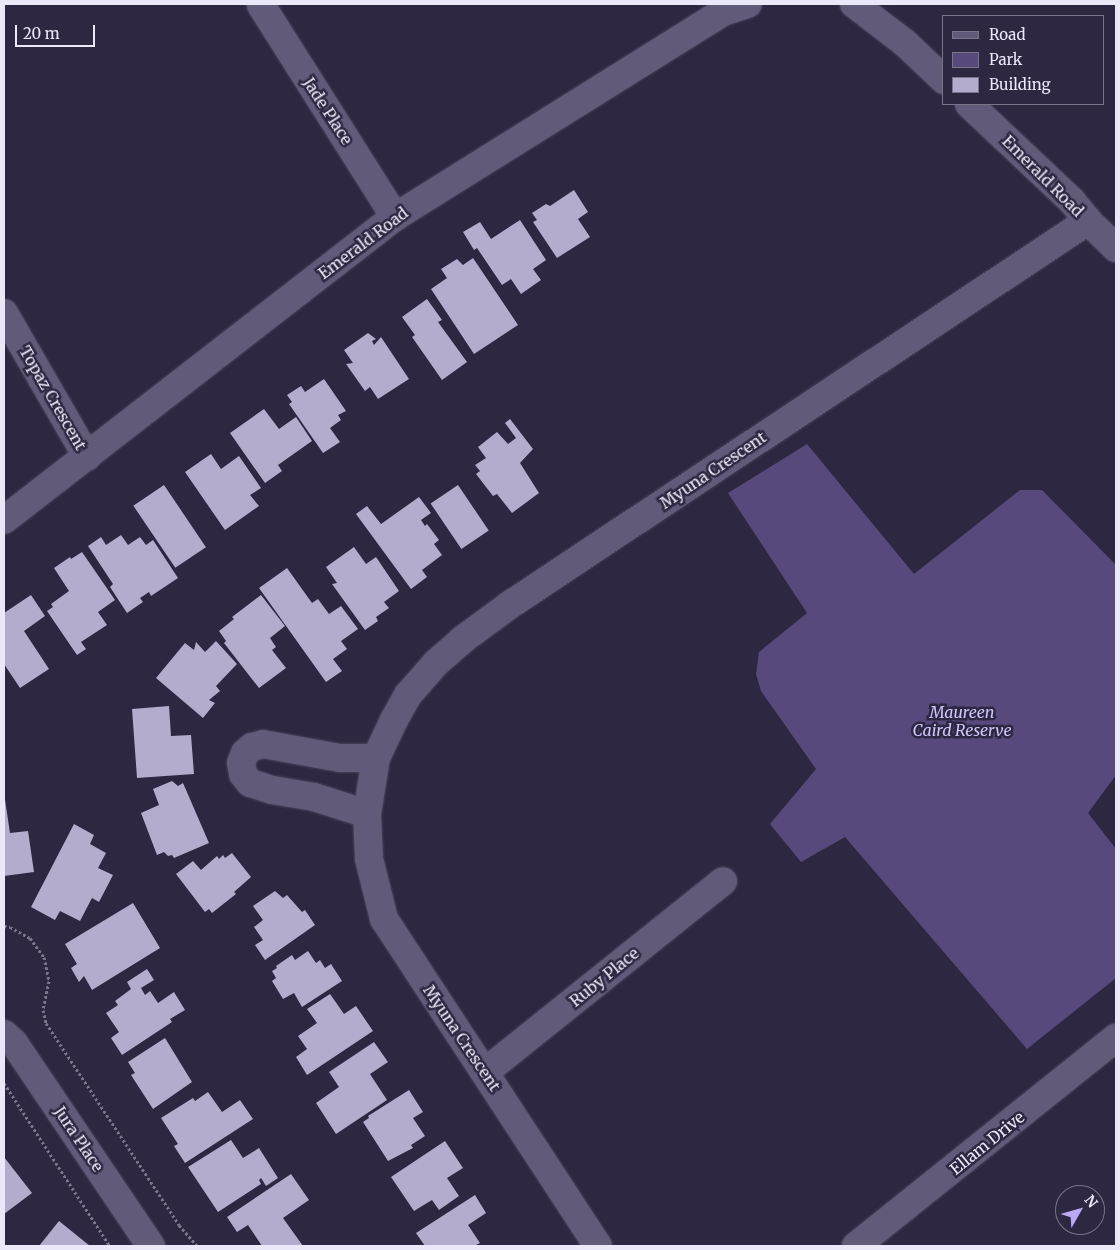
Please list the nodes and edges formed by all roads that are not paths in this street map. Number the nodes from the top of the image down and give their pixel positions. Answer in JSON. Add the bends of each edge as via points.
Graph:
{"nodes":[{"id":1,"x":748,"y":4,"type":"edge"},
{"id":2,"x":854,"y":4,"type":"edge"},
{"id":3,"x":260,"y":6,"type":"dead end"},
{"id":4,"x":721,"y":8,"type":"edge"},
{"id":5,"x":942,"y":78,"type":"edge"},
{"id":6,"x":970,"y":105,"type":"edge"},
{"id":7,"x":395,"y":217,"type":"junction"},
{"id":8,"x":1088,"y":221,"type":"junction"},
{"id":9,"x":1116,"y":248,"type":"edge"},
{"id":10,"x":4,"y":313,"type":"edge"},
{"id":11,"x":87,"y":457,"type":"junction"},
{"id":12,"x":4,"y":520,"type":"edge"},
{"id":13,"x":376,"y":758,"type":"junction"},
{"id":14,"x":367,"y":814,"type":"junction"},
{"id":15,"x":723,"y":881,"type":"dead end"},
{"id":16,"x":4,"y":1034,"type":"edge"},
{"id":17,"x":1116,"y":1038,"type":"edge"},
{"id":18,"x":485,"y":1072,"type":"junction"},
{"id":19,"x":151,"y":1246,"type":"edge"},
{"id":20,"x":598,"y":1246,"type":"edge"},
{"id":21,"x":856,"y":1246,"type":"edge"}],
"edges":[{"from":1,"to":4,"type":"street","name":"Emerald Road"},
{"from":2,"to":5,"type":"street","via":[[905,43]]},
{"from":3,"to":7,"type":"street","name":"Jade Place"},
{"from":4,"to":7,"type":"street","name":"Emerald Road"},
{"from":6,"to":8,"type":"street","name":"Emerald Road","via":[[1072,201]]},
{"from":7,"to":11,"type":"street","name":"Emerald Road"},
{"from":8,"to":9,"type":"street","name":"Emerald Road"},
{"from":8,"to":13,"type":"street","name":"Myuna Crescent","via":[[511,604],[462,640],[408,695]]},
{"from":10,"to":11,"type":"street","name":"Topaz Crescent"},
{"from":11,"to":12,"type":"street","name":"Emerald Road"},
{"from":13,"to":14,"type":"street","name":"Myuna Crescent"},
{"from":13,"to":14,"type":"street","via":[[340,758],[263,744],[245,753],[241,763],[243,774],[250,782]]},
{"from":14,"to":18,"type":"street","name":"Myuna Crescent","via":[[369,858],[384,920]]},
{"from":15,"to":18,"type":"street","name":"Ruby Place"},
{"from":16,"to":19,"type":"street","name":"Jura Place","via":[[14,1043]]},
{"from":17,"to":21,"type":"street","name":"Ellam Drive"},
{"from":18,"to":20,"type":"street","name":"Myuna Crescent"}]}
